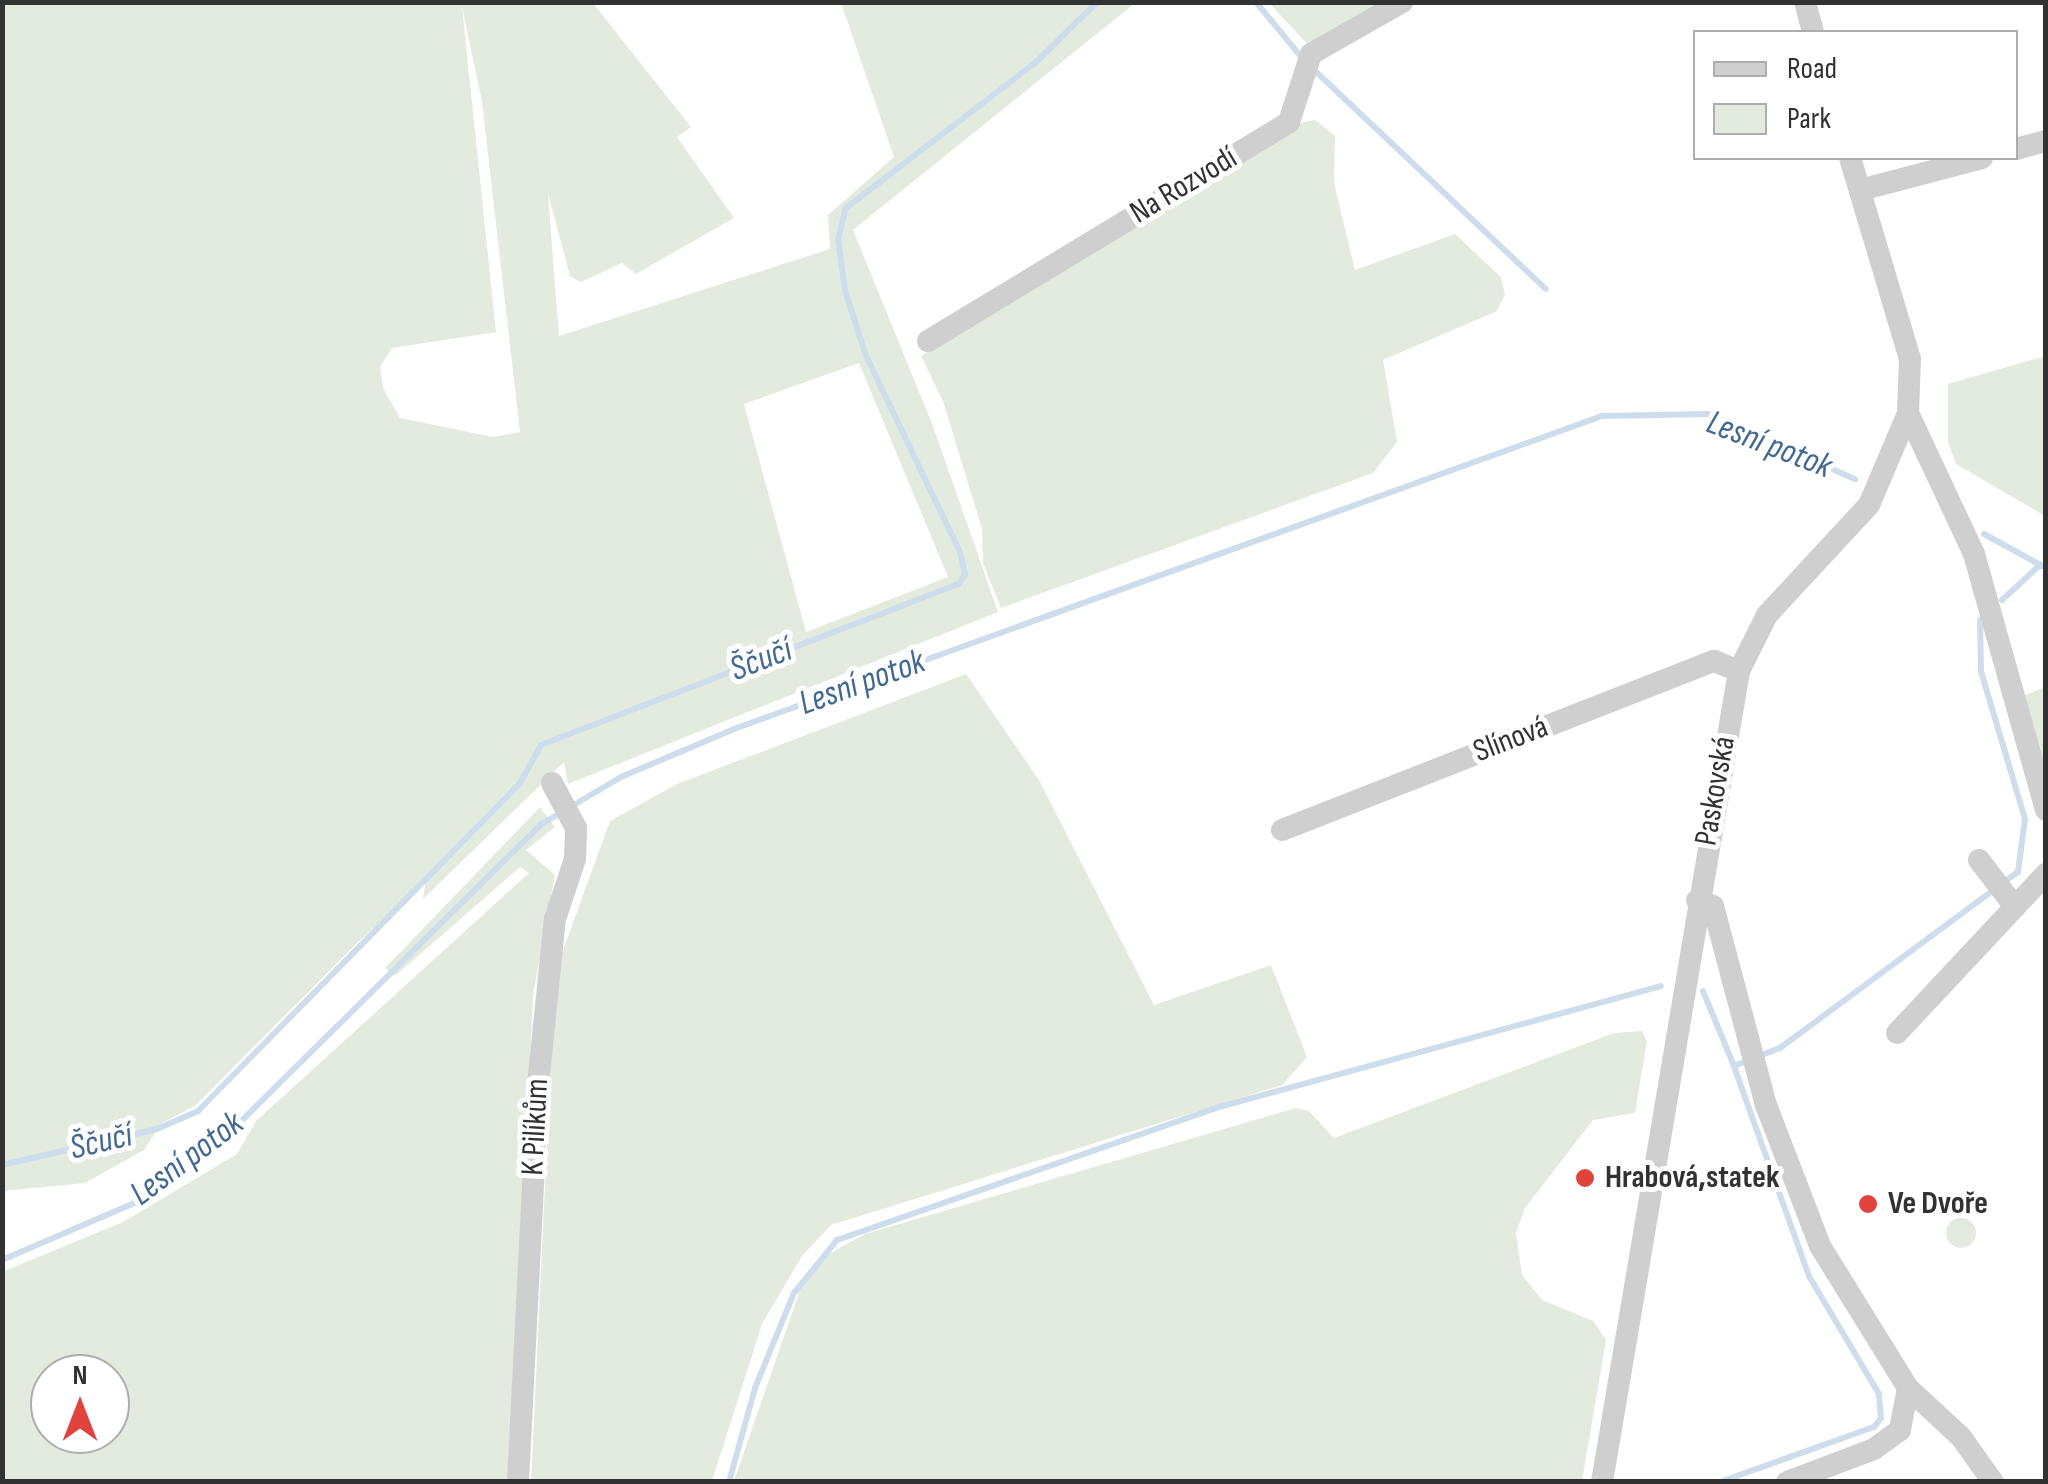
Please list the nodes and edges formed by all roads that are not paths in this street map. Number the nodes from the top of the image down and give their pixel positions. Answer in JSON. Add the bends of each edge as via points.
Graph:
{"nodes":[{"id":1,"x":1402,"y":2,"type":"edge"},
{"id":2,"x":1806,"y":2,"type":"edge"},
{"id":3,"x":1813,"y":30,"type":"edge"},
{"id":4,"x":2046,"y":140,"type":"edge"},
{"id":5,"x":2018,"y":148,"type":"edge"},
{"id":6,"x":1851,"y":160,"type":"edge"},
{"id":7,"x":1974,"y":160,"type":"edge"},
{"id":8,"x":1860,"y":190,"type":"junction"},
{"id":9,"x":928,"y":341,"type":"dead end"},
{"id":10,"x":1908,"y":413,"type":"junction"},
{"id":11,"x":1739,"y":672,"type":"junction"},
{"id":12,"x":553,"y":790,"type":"dead end"},
{"id":13,"x":2046,"y":810,"type":"edge"},
{"id":14,"x":1282,"y":830,"type":"dead end"},
{"id":15,"x":2046,"y":874,"type":"edge"},
{"id":16,"x":1698,"y":900,"type":"junction"},
{"id":17,"x":1897,"y":1033,"type":"dead end"},
{"id":18,"x":1908,"y":1388,"type":"junction"},
{"id":19,"x":518,"y":1482,"type":"edge"},
{"id":20,"x":1602,"y":1482,"type":"edge"},
{"id":21,"x":1788,"y":1482,"type":"edge"},
{"id":22,"x":1993,"y":1482,"type":"edge"}],
"edges":[{"from":1,"to":9,"type":"street","name":"Na Rozvodí","via":[[1311,54],[1289,122]]},
{"from":2,"to":3,"type":"street"},
{"from":4,"to":5,"type":"street"},
{"from":6,"to":8,"type":"street","name":"Paskovská"},
{"from":7,"to":8,"type":"street"},
{"from":8,"to":10,"type":"street","name":"Paskovská","via":[[1910,359]]},
{"from":10,"to":11,"type":"street","name":"Paskovská","via":[[1869,505],[1767,615]]},
{"from":10,"to":13,"type":"street","via":[[1968,539]]},
{"from":11,"to":14,"type":"street","name":"Slínová","via":[[1714,661]]},
{"from":11,"to":16,"type":"street","name":"Paskovská"},
{"from":12,"to":19,"type":"street","name":"K Pilíkům","via":[[571,822],[575,859],[555,919],[538,1085]]},
{"from":15,"to":17,"type":"street","via":[[1997,883]]},
{"from":16,"to":18,"type":"street","via":[[1713,906],[1766,1106],[1820,1246]]},
{"from":16,"to":20,"type":"street","name":"Paskovská"},
{"from":18,"to":21,"type":"street","via":[[1900,1430],[1874,1449]]},
{"from":18,"to":22,"type":"street","via":[[1961,1437]]}]}
